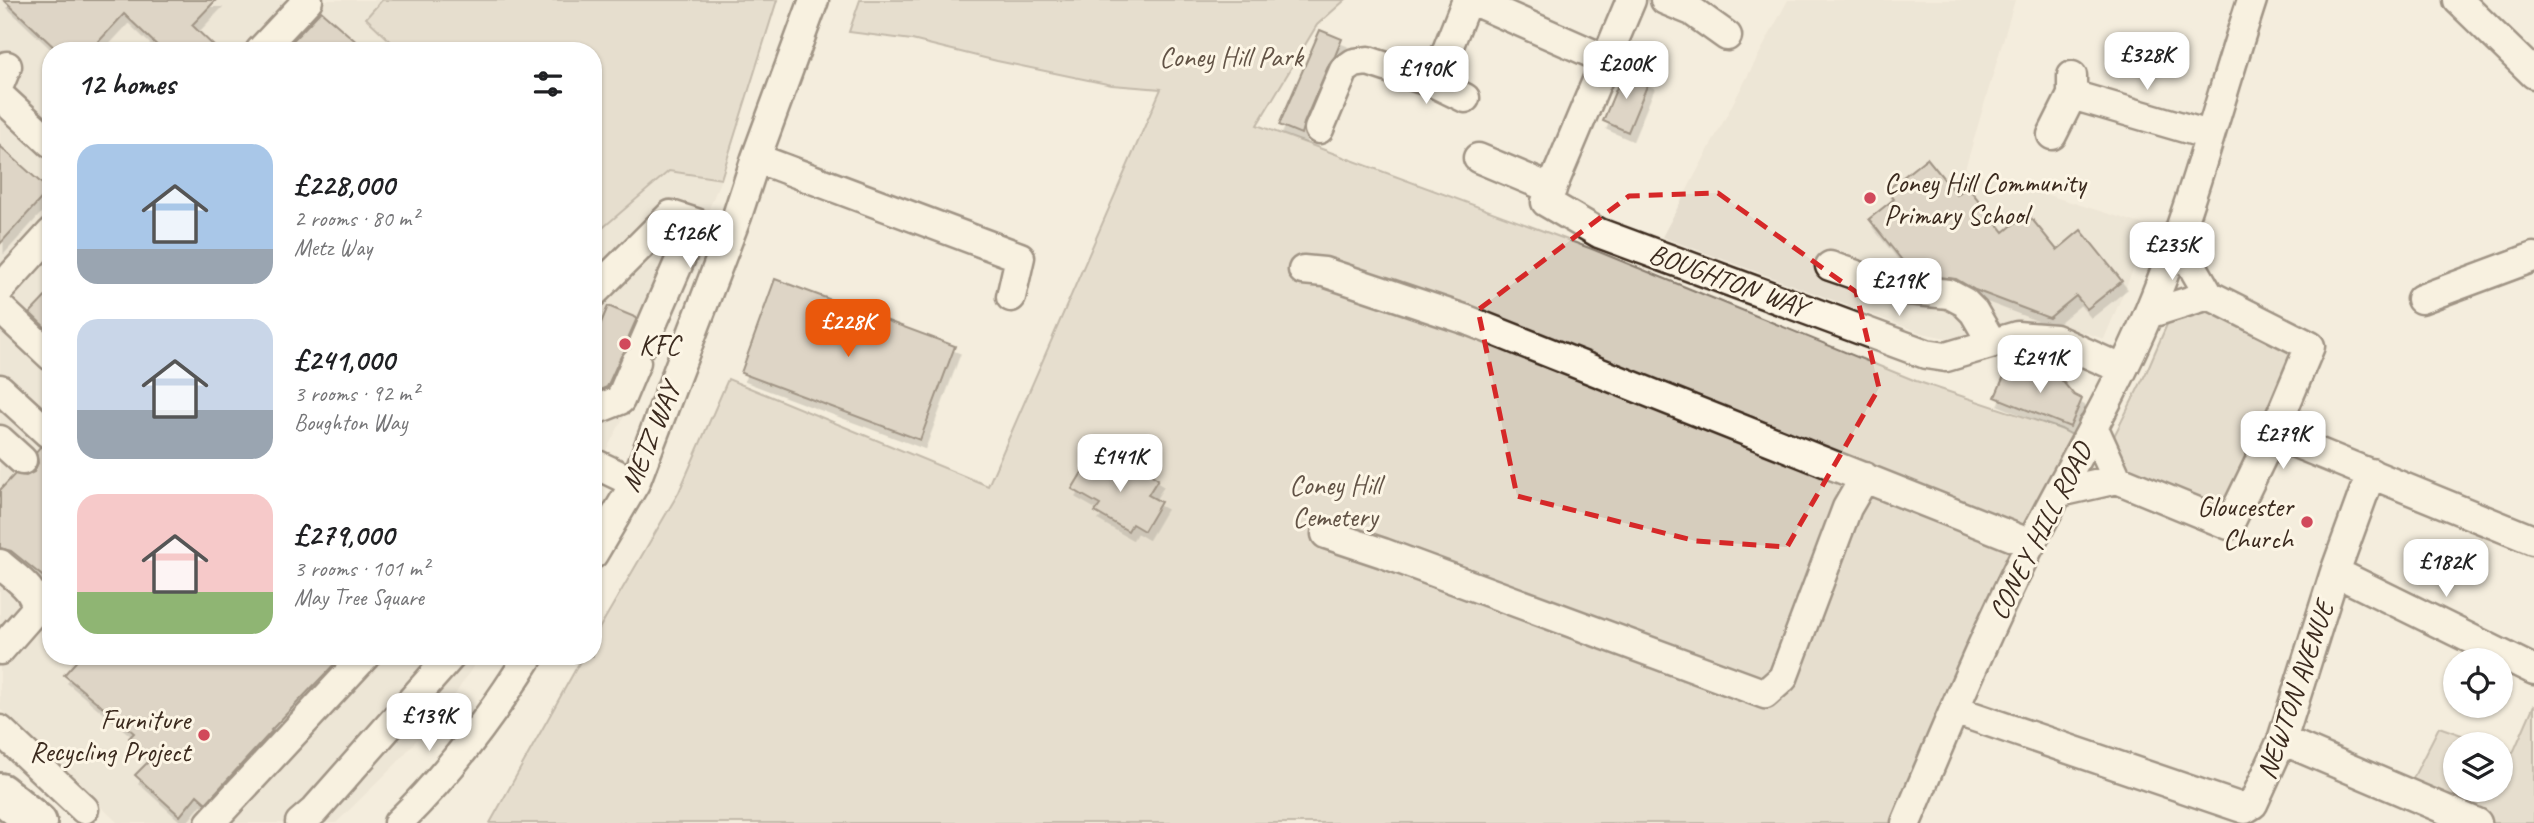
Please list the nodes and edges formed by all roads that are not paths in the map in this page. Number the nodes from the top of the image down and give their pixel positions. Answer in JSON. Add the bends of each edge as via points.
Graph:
{"nodes":[{"id":1,"x":308,"y":0,"type":"edge"},
{"id":2,"x":814,"y":0,"type":"edge"},
{"id":3,"x":1469,"y":0,"type":"edge"},
{"id":4,"x":1631,"y":0,"type":"edge"},
{"id":5,"x":1665,"y":0,"type":"edge"},
{"id":6,"x":2252,"y":0,"type":"edge"},
{"id":7,"x":2458,"y":0,"type":"edge"},
{"id":8,"x":1727,"y":36,"type":"dead end"},
{"id":9,"x":268,"y":42,"type":"edge"},
{"id":10,"x":1606,"y":60,"type":"junction"},
{"id":11,"x":2534,"y":74,"type":"edge"},
{"id":12,"x":1434,"y":83,"type":"junction"},
{"id":13,"x":0,"y":96,"type":"edge"},
{"id":14,"x":1465,"y":98,"type":"dead end"},
{"id":15,"x":1319,"y":129,"type":"dead end"},
{"id":16,"x":42,"y":135,"type":"edge"},
{"id":17,"x":2052,"y":135,"type":"dead end"},
{"id":18,"x":2209,"y":135,"type":"junction"},
{"id":19,"x":756,"y":158,"type":"junction"},
{"id":20,"x":1478,"y":158,"type":"dead end"},
{"id":21,"x":1552,"y":189,"type":"junction"},
{"id":22,"x":42,"y":243,"type":"edge"},
{"id":23,"x":2176,"y":243,"type":"junction"},
{"id":24,"x":2534,"y":257,"type":"edge"},
{"id":25,"x":1830,"y":266,"type":"dead end"},
{"id":26,"x":1303,"y":270,"type":"dead end"},
{"id":27,"x":602,"y":284,"type":"edge"},
{"id":28,"x":0,"y":289,"type":"edge"},
{"id":29,"x":2209,"y":295,"type":"junction"},
{"id":30,"x":1011,"y":297,"type":"dead end"},
{"id":31,"x":2421,"y":299,"type":"dead end"},
{"id":32,"x":0,"y":308,"type":"edge"},
{"id":33,"x":2148,"y":314,"type":"junction"},
{"id":34,"x":1992,"y":343,"type":"junction"},
{"id":35,"x":42,"y":348,"type":"edge"},
{"id":36,"x":2122,"y":369,"type":"junction"},
{"id":37,"x":0,"y":389,"type":"edge"},
{"id":38,"x":602,"y":407,"type":"edge"},
{"id":39,"x":2094,"y":426,"type":"junction"},
{"id":40,"x":42,"y":428,"type":"edge"},
{"id":41,"x":2273,"y":435,"type":"junction"},
{"id":42,"x":0,"y":440,"type":"edge"},
{"id":43,"x":22,"y":460,"type":"dead end"},
{"id":44,"x":602,"y":467,"type":"edge"},
{"id":45,"x":2371,"y":473,"type":"junction"},
{"id":46,"x":1865,"y":477,"type":"junction"},
{"id":47,"x":2116,"y":479,"type":"junction"},
{"id":48,"x":635,"y":483,"type":"junction"},
{"id":49,"x":2060,"y":492,"type":"junction"},
{"id":50,"x":1326,"y":534,"type":"dead end"},
{"id":51,"x":602,"y":539,"type":"edge"},
{"id":52,"x":2533,"y":540,"type":"edge"},
{"id":53,"x":2031,"y":544,"type":"junction"},
{"id":54,"x":0,"y":564,"type":"edge"},
{"id":55,"x":2335,"y":572,"type":"junction"},
{"id":56,"x":0,"y":650,"type":"edge"},
{"id":57,"x":357,"y":665,"type":"edge"},
{"id":58,"x":443,"y":665,"type":"edge"},
{"id":59,"x":523,"y":665,"type":"edge"},
{"id":60,"x":2534,"y":670,"type":"edge"},
{"id":61,"x":1954,"y":709,"type":"junction"},
{"id":62,"x":0,"y":730,"type":"edge"},
{"id":63,"x":2282,"y":740,"type":"junction"},
{"id":64,"x":0,"y":793,"type":"edge"},
{"id":65,"x":84,"y":809,"type":"dead end"},
{"id":66,"x":2248,"y":816,"type":"edge"},
{"id":67,"x":37,"y":823,"type":"edge"},
{"id":68,"x":209,"y":823,"type":"edge"},
{"id":69,"x":300,"y":823,"type":"edge"},
{"id":70,"x":398,"y":823,"type":"edge"},
{"id":71,"x":1906,"y":823,"type":"edge"},
{"id":72,"x":2477,"y":823,"type":"edge"}],
"edges":[{"from":1,"to":9,"type":"street"},
{"from":2,"to":19,"type":"street","name":"METZ WAY"},
{"from":3,"to":10,"type":"street"},
{"from":3,"to":12,"type":"street"},
{"from":4,"to":10,"type":"street"},
{"from":5,"to":8,"type":"street","via":[[1692,11]]},
{"from":6,"to":18,"type":"street","name":"CONEY HILL ROAD"},
{"from":7,"to":11,"type":"street"},
{"from":10,"to":21,"type":"street"},
{"from":12,"to":14,"type":"street"},
{"from":12,"to":15,"type":"street","via":[[1368,61],[1353,63],[1344,70]]},
{"from":13,"to":16,"type":"street"},
{"from":17,"to":18,"type":"street","via":[[2072,85]]},
{"from":18,"to":23,"type":"street","name":"CONEY HILL ROAD"},
{"from":19,"to":30,"type":"street","via":[[1020,257]]},
{"from":19,"to":48,"type":"street","name":"METZ WAY"},
{"from":20,"to":21,"type":"street"},
{"from":21,"to":34,"type":"street","name":"BOUGHTON WAY","via":[[1546,202],[1599,233],[1926,354],[1946,357]]},
{"from":22,"to":28,"type":"street"},
{"from":23,"to":29,"type":"street"},
{"from":23,"to":33,"type":"street","name":"CONEY HILL ROAD"},
{"from":24,"to":31,"type":"street"},
{"from":25,"to":34,"type":"street","via":[[1897,289],[1949,294],[1974,312]]},
{"from":26,"to":46,"type":"street","via":[[1324,272],[1467,320]]},
{"from":27,"to":38,"type":"street","via":[[671,215],[696,223],[620,400]]},
{"from":29,"to":33,"type":"street"},
{"from":29,"to":41,"type":"street","via":[[2310,346]]},
{"from":32,"to":35,"type":"street"},
{"from":33,"to":36,"type":"street","name":"CONEY HILL ROAD"},
{"from":34,"to":36,"type":"street","name":"BOUGHTON WAY","via":[[2017,336],[2055,339]]},
{"from":36,"to":39,"type":"street","name":"CONEY HILL ROAD"},
{"from":37,"to":40,"type":"street"},
{"from":39,"to":47,"type":"street"},
{"from":39,"to":49,"type":"street","name":"CONEY HILL ROAD"},
{"from":41,"to":45,"type":"street"},
{"from":41,"to":47,"type":"street","via":[[2230,525]]},
{"from":42,"to":43,"type":"street"},
{"from":44,"to":48,"type":"street"},
{"from":45,"to":52,"type":"street"},
{"from":45,"to":55,"type":"street","name":"NEWTON AVENUE"},
{"from":46,"to":50,"type":"street","via":[[1847,508],[1783,678],[1765,694]]},
{"from":46,"to":53,"type":"street"},
{"from":47,"to":49,"type":"street"},
{"from":48,"to":51,"type":"street","name":"METZ WAY"},
{"from":49,"to":53,"type":"street","name":"CONEY HILL ROAD"},
{"from":53,"to":61,"type":"street","name":"CONEY HILL ROAD"},
{"from":54,"to":56,"type":"street","via":[[36,602],[35,610]]},
{"from":55,"to":60,"type":"street"},
{"from":55,"to":63,"type":"street","name":"NEWTON AVENUE"},
{"from":57,"to":68,"type":"street"},
{"from":58,"to":69,"type":"street"},
{"from":59,"to":70,"type":"street","via":[[493,714]]},
{"from":61,"to":66,"type":"street","name":"NEWTON AVENUE"},
{"from":61,"to":71,"type":"street","name":"CONEY HILL ROAD"},
{"from":62,"to":65,"type":"street"},
{"from":63,"to":66,"type":"street","name":"NEWTON AVENUE"},
{"from":63,"to":72,"type":"street"},
{"from":64,"to":67,"type":"highway"}]}
